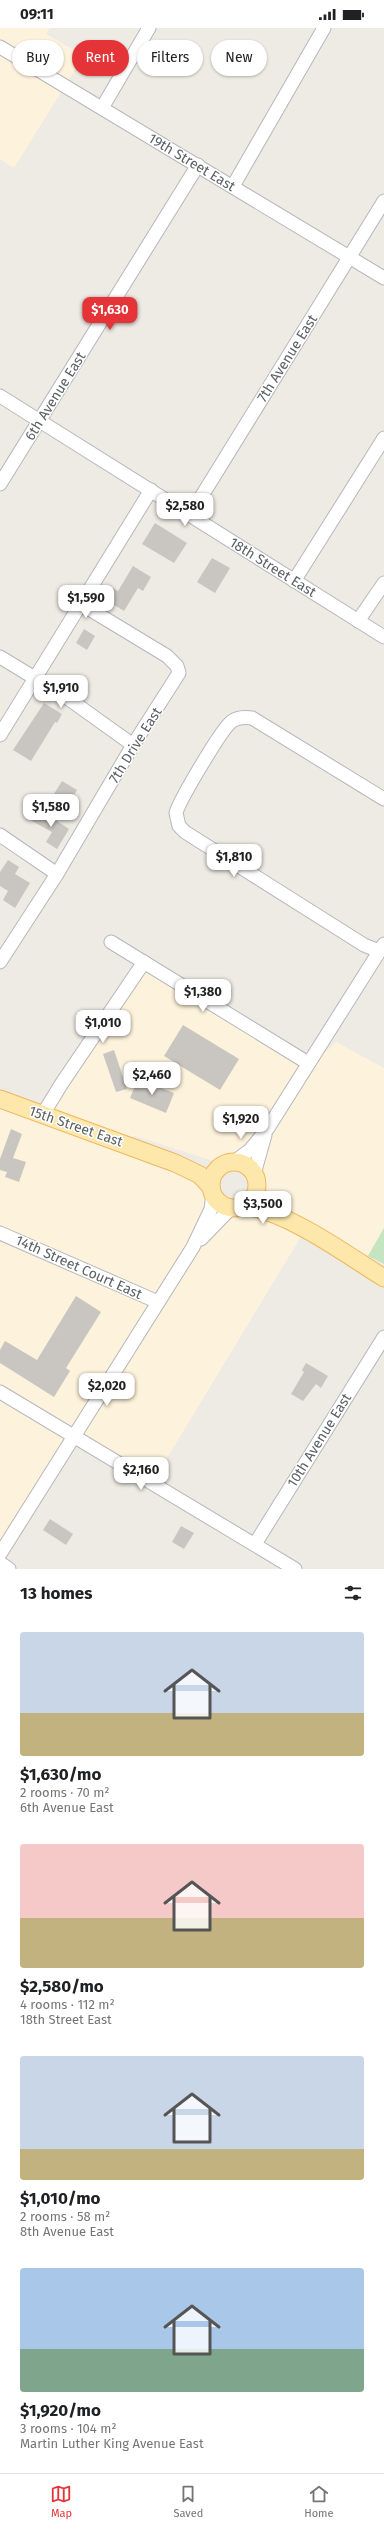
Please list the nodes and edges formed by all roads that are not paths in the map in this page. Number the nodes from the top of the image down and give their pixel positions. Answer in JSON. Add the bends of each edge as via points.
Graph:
{"nodes":[{"id":1,"x":149,"y":28,"type":"edge"},
{"id":2,"x":324,"y":28,"type":"edge"},
{"id":3,"x":0,"y":47,"type":"edge"},
{"id":4,"x":102,"y":108,"type":"junction"},
{"id":5,"x":198,"y":165,"type":"junction"},
{"id":6,"x":233,"y":186,"type":"junction"},
{"id":7,"x":384,"y":201,"type":"edge"},
{"id":8,"x":349,"y":257,"type":"junction"},
{"id":9,"x":384,"y":278,"type":"edge"},
{"id":10,"x":0,"y":396,"type":"edge"},
{"id":11,"x":39,"y":421,"type":"junction"},
{"id":12,"x":384,"y":438,"type":"edge"},
{"id":13,"x":0,"y":484,"type":"edge"},
{"id":14,"x":151,"y":490,"type":"junction"},
{"id":15,"x":190,"y":515,"type":"junction"},
{"id":16,"x":294,"y":581,"type":"junction"},
{"id":17,"x":384,"y":584,"type":"edge"},
{"id":18,"x":81,"y":604,"type":"junction"},
{"id":19,"x":358,"y":621,"type":"junction"},
{"id":20,"x":384,"y":637,"type":"edge"},
{"id":21,"x":0,"y":657,"type":"edge"},
{"id":22,"x":34,"y":679,"type":"junction"},
{"id":23,"x":0,"y":735,"type":"edge"},
{"id":24,"x":133,"y":745,"type":"junction"},
{"id":25,"x":384,"y":799,"type":"edge"},
{"id":26,"x":0,"y":835,"type":"edge"},
{"id":27,"x":57,"y":874,"type":"junction"},
{"id":28,"x":111,"y":942,"type":"dead end"},
{"id":29,"x":382,"y":948,"type":"edge"},
{"id":30,"x":0,"y":962,"type":"edge"},
{"id":31,"x":144,"y":962,"type":"junction"},
{"id":32,"x":308,"y":1063,"type":"junction"},
{"id":33,"x":0,"y":1099,"type":"edge"},
{"id":34,"x":43,"y":1114,"type":"junction"},
{"id":35,"x":268,"y":1128,"type":"junction"},
{"id":36,"x":125,"y":1145,"type":"junction"},
{"id":37,"x":227,"y":1165,"type":"junction"},
{"id":38,"x":255,"y":1180,"type":"junction"},
{"id":39,"x":212,"y":1191,"type":"junction"},
{"id":40,"x":237,"y":1207,"type":"junction"},
{"id":41,"x":289,"y":1221,"type":"junction"},
{"id":42,"x":0,"y":1233,"type":"edge"},
{"id":43,"x":193,"y":1247,"type":"junction"},
{"id":44,"x":384,"y":1278,"type":"edge"},
{"id":45,"x":158,"y":1302,"type":"junction"},
{"id":46,"x":384,"y":1337,"type":"edge"},
{"id":47,"x":0,"y":1392,"type":"edge"},
{"id":48,"x":74,"y":1436,"type":"junction"},
{"id":49,"x":254,"y":1544,"type":"junction"},
{"id":50,"x":0,"y":1554,"type":"edge"},
{"id":51,"x":0,"y":1564,"type":"edge"},
{"id":52,"x":9,"y":1569,"type":"edge"},
{"id":53,"x":295,"y":1569,"type":"edge"}],
"edges":[{"from":1,"to":4,"type":"street"},
{"from":2,"to":6,"type":"street"},
{"from":3,"to":4,"type":"street","name":"19th Street East"},
{"from":4,"to":5,"type":"street","name":"19th Street East"},
{"from":5,"to":6,"type":"street","name":"19th Street East"},
{"from":5,"to":11,"type":"street","name":"6th Avenue East"},
{"from":6,"to":8,"type":"street","name":"19th Street East"},
{"from":7,"to":8,"type":"street","name":"7th Avenue East"},
{"from":8,"to":9,"type":"street","name":"19th Street East"},
{"from":8,"to":15,"type":"street","name":"7th Avenue East"},
{"from":10,"to":11,"type":"street","name":"18th Street East"},
{"from":11,"to":13,"type":"street","name":"6th Avenue East"},
{"from":11,"to":14,"type":"street","name":"18th Street East"},
{"from":12,"to":16,"type":"street"},
{"from":14,"to":15,"type":"street","name":"18th Street East"},
{"from":14,"to":18,"type":"street"},
{"from":15,"to":16,"type":"street","name":"18th Street East"},
{"from":16,"to":19,"type":"street","name":"18th Street East"},
{"from":17,"to":19,"type":"street"},
{"from":18,"to":22,"type":"street"},
{"from":18,"to":24,"type":"street","name":"7th Drive East","via":[[167,656],[178,669],[176,680]]},
{"from":19,"to":20,"type":"street","name":"18th Street East"},
{"from":21,"to":22,"type":"street"},
{"from":22,"to":23,"type":"street"},
{"from":22,"to":24,"type":"street","via":[[66,697]]},
{"from":24,"to":27,"type":"street","name":"7th Drive East"},
{"from":25,"to":29,"type":"street","via":[[252,718],[245,717],[229,724],[177,809],[178,822],[185,832],[364,945]]},
{"from":26,"to":27,"type":"street"},
{"from":27,"to":30,"type":"street","name":"7th Drive East"},
{"from":28,"to":31,"type":"street"},
{"from":29,"to":32,"type":"street"},
{"from":31,"to":32,"type":"street"},
{"from":31,"to":34,"type":"street"},
{"from":32,"to":35,"type":"street"},
{"from":33,"to":34,"type":"main road","name":"15th Street East"},
{"from":34,"to":36,"type":"main road","name":"15th Street East"},
{"from":35,"to":37,"type":"street","via":[[250,1150]]},
{"from":35,"to":38,"type":"street"},
{"from":36,"to":37,"type":"main road","name":"15th Street East","via":[[133,1141],[188,1160]]},
{"from":36,"to":39,"type":"main road","via":[[200,1174]]},
{"from":37,"to":38,"type":"main road","via":[[245,1165]]},
{"from":37,"to":39,"type":"main road","via":[[213,1176]]},
{"from":38,"to":40,"type":"main road","via":[[253,1199]]},
{"from":38,"to":41,"type":"main road","via":[[266,1199]]},
{"from":39,"to":40,"type":"main road","via":[[220,1204]]},
{"from":39,"to":43,"type":"street","via":[[211,1209]]},
{"from":40,"to":41,"type":"main road","via":[[266,1210]]},
{"from":40,"to":43,"type":"street"},
{"from":41,"to":44,"type":"main road"},
{"from":42,"to":45,"type":"street","name":"14th Street Court East"},
{"from":43,"to":45,"type":"street"},
{"from":45,"to":48,"type":"street"},
{"from":46,"to":49,"type":"street","name":"10th Avenue East"},
{"from":47,"to":48,"type":"street"},
{"from":48,"to":49,"type":"street"},
{"from":48,"to":50,"type":"street"},
{"from":49,"to":53,"type":"street"},
{"from":51,"to":52,"type":"street"}]}
